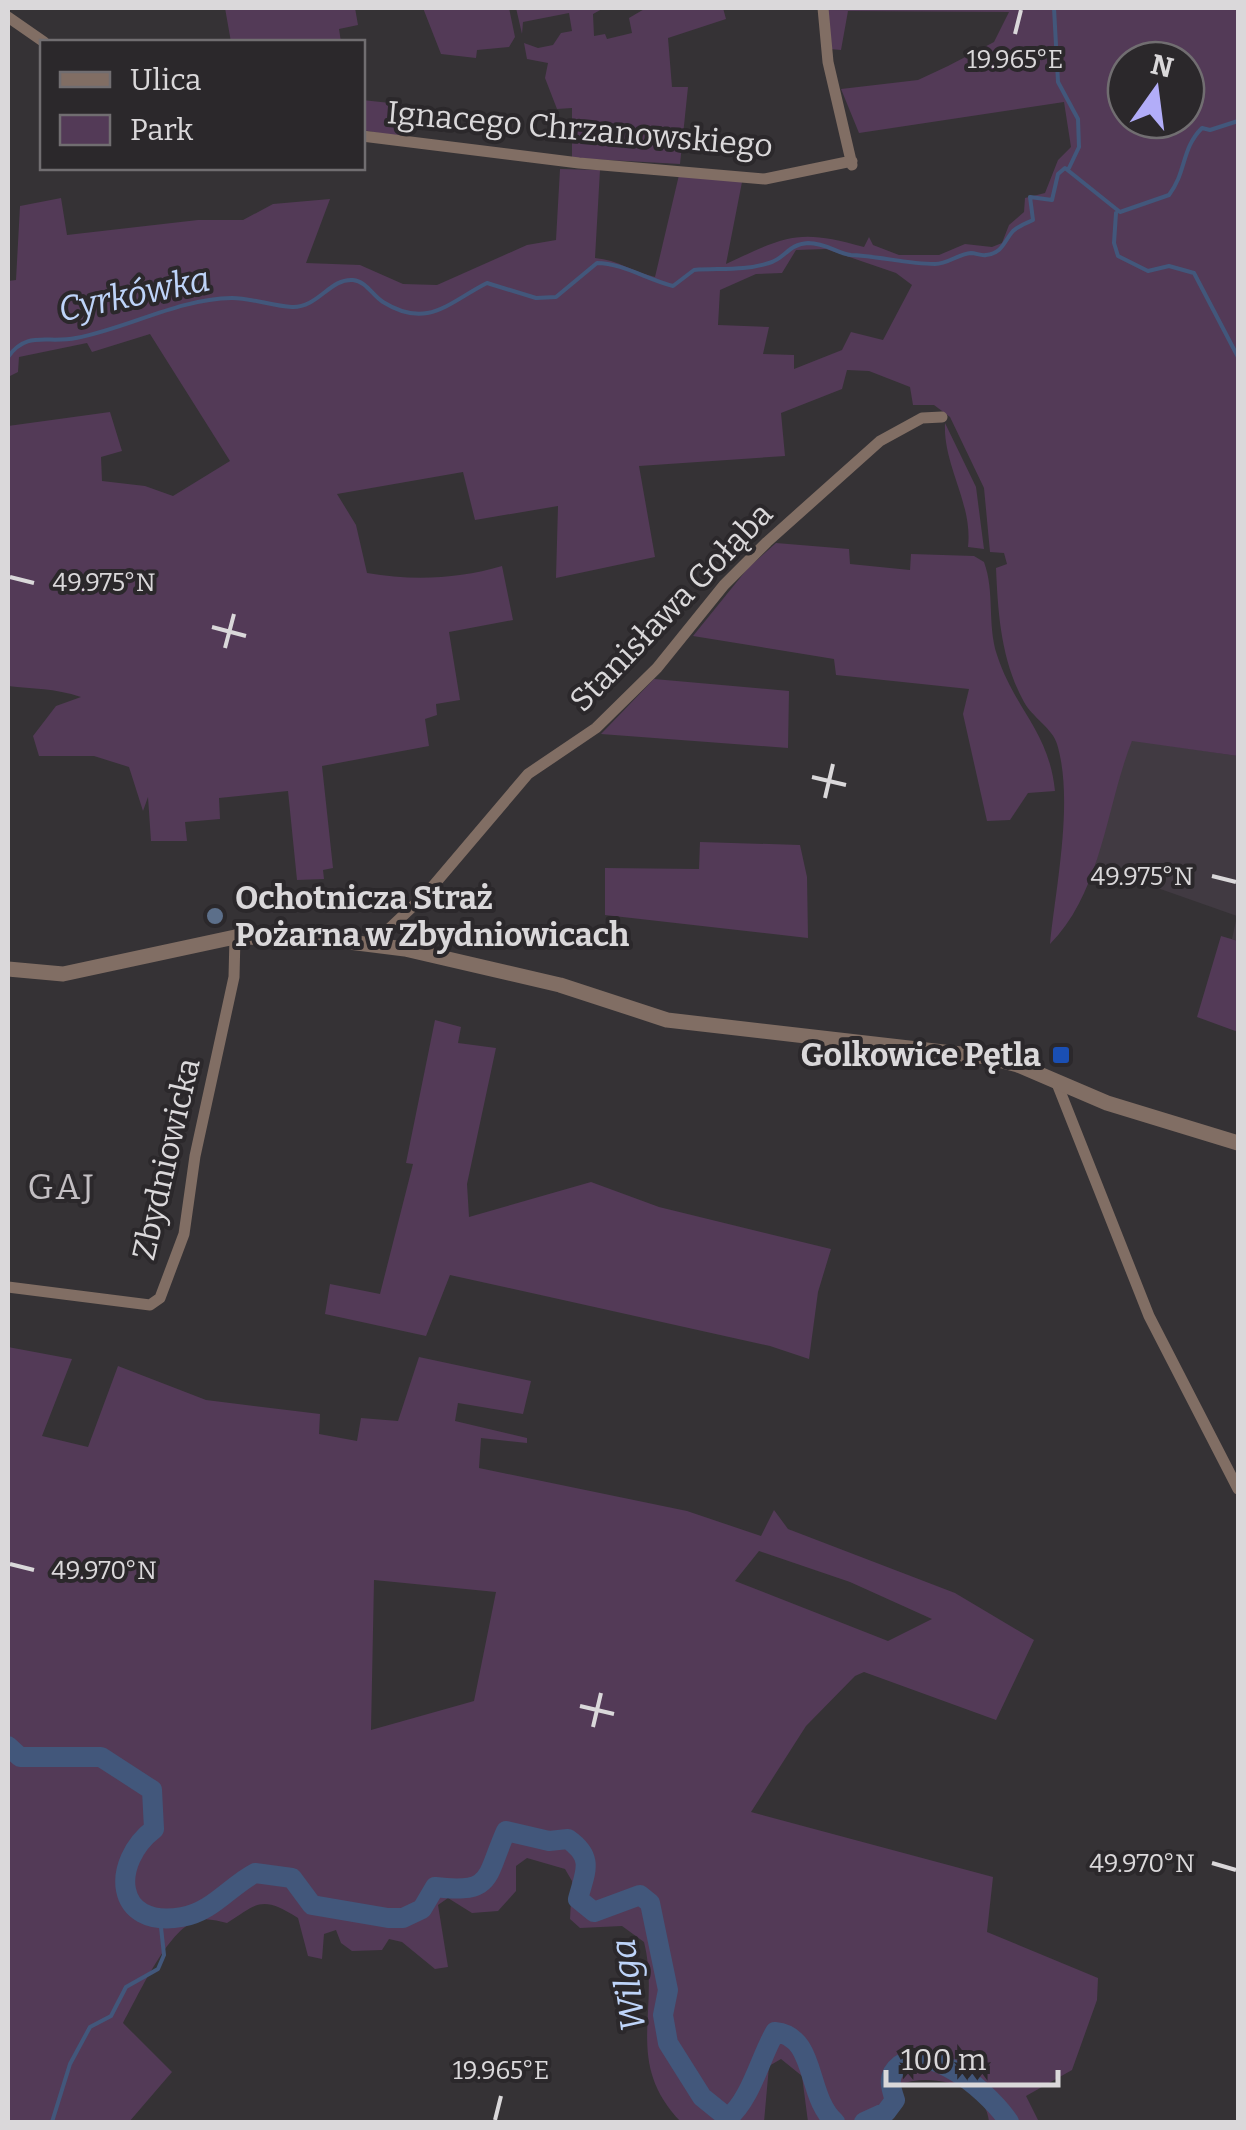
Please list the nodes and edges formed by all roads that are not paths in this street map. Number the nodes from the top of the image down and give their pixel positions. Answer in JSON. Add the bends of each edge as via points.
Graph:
{"nodes":[{"id":1,"x":824,"y":8,"type":"edge"},
{"id":2,"x":8,"y":17,"type":"edge"},
{"id":3,"x":41,"y":40,"type":"edge"},
{"id":4,"x":365,"y":136,"type":"edge"},
{"id":5,"x":942,"y":417,"type":"dead end"},
{"id":6,"x":234,"y":937,"type":"junction"},
{"id":7,"x":373,"y":944,"type":"junction"},
{"id":8,"x":8,"y":969,"type":"edge"},
{"id":9,"x":1056,"y":1081,"type":"junction"},
{"id":10,"x":1238,"y":1143,"type":"edge"},
{"id":11,"x":8,"y":1287,"type":"edge"},
{"id":12,"x":1238,"y":1490,"type":"edge"}],
"edges":[{"from":1,"to":4,"type":"street","name":"Ignacego Chrzanowskiego","via":[[828,62],[852,164],[765,179]]},
{"from":2,"to":3,"type":"street"},
{"from":5,"to":7,"type":"street","name":"Stanisława Gołąba","via":[[922,418],[880,441],[779,530],[616,710],[528,774],[427,893]]},
{"from":6,"to":7,"type":"street"},
{"from":6,"to":8,"type":"street","via":[[63,974]]},
{"from":6,"to":11,"type":"street","name":"Zbydniowicka","via":[[234,977],[184,1234],[160,1298],[150,1305]]},
{"from":7,"to":9,"type":"street","via":[[560,985],[666,1020],[973,1055]]},
{"from":9,"to":10,"type":"street"},
{"from":9,"to":12,"type":"street","via":[[1150,1316]]}]}
